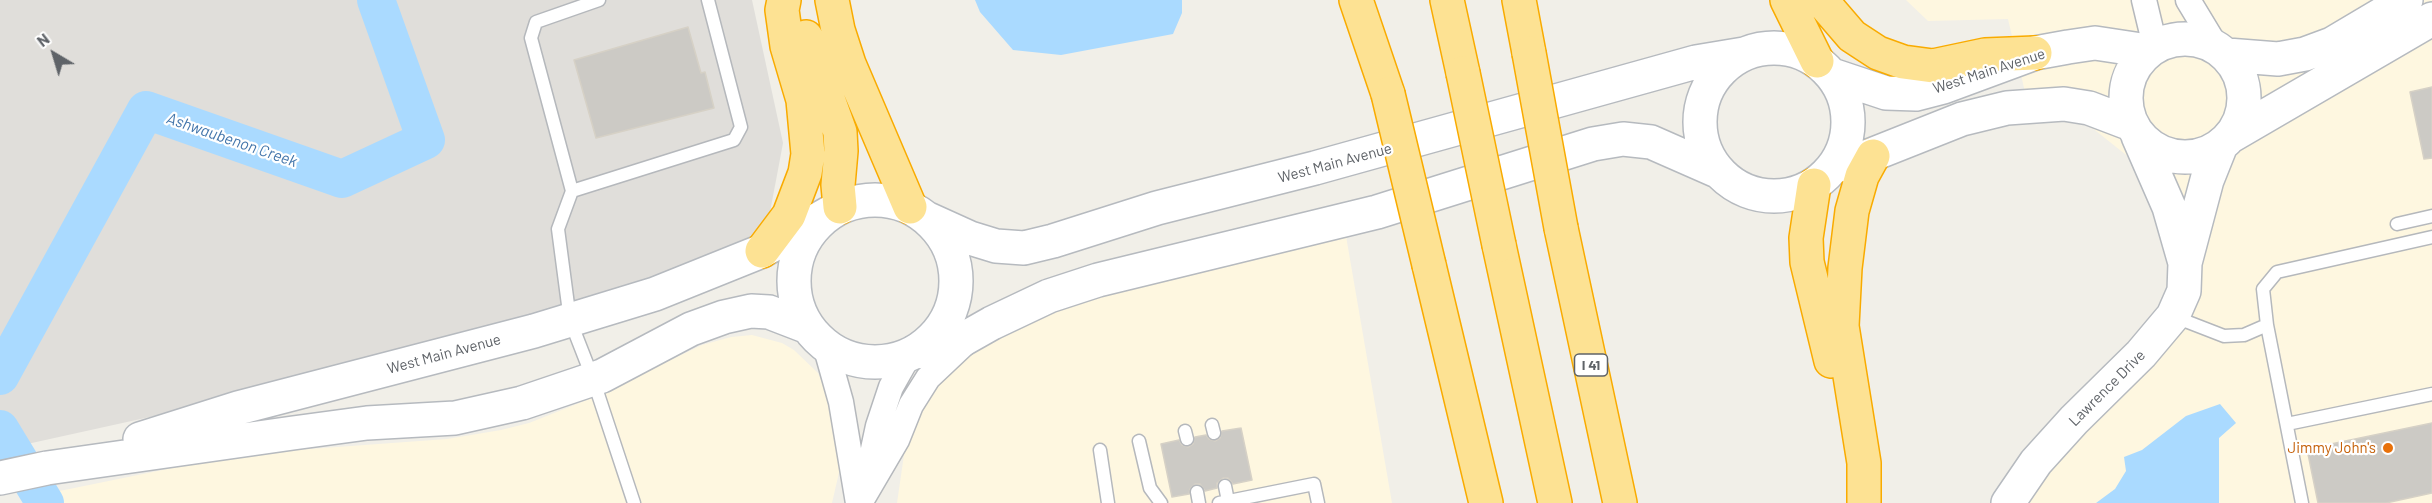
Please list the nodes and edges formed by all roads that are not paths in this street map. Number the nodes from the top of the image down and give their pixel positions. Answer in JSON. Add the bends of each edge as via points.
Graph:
{"nodes":[{"id":1,"x":599,"y":0,"type":"edge"},
{"id":2,"x":708,"y":0,"type":"edge"},
{"id":3,"x":784,"y":0,"type":"edge"},
{"id":4,"x":797,"y":0,"type":"edge"},
{"id":5,"x":832,"y":0,"type":"edge"},
{"id":6,"x":1356,"y":0,"type":"edge"},
{"id":7,"x":1373,"y":0,"type":"edge"},
{"id":8,"x":1446,"y":0,"type":"edge"},
{"id":9,"x":1519,"y":0,"type":"edge"},
{"id":10,"x":1532,"y":0,"type":"edge"},
{"id":11,"x":1787,"y":0,"type":"edge"},
{"id":12,"x":1821,"y":0,"type":"edge"},
{"id":13,"x":2144,"y":0,"type":"edge"},
{"id":14,"x":2188,"y":0,"type":"edge"},
{"id":15,"x":2406,"y":0,"type":"edge"},
{"id":16,"x":2432,"y":18,"type":"edge"},
{"id":17,"x":2151,"y":49,"type":"junction"},
{"id":18,"x":2222,"y":52,"type":"junction"},
{"id":19,"x":1529,"y":53,"type":"junction"},
{"id":20,"x":2036,"y":53,"type":"junction"},
{"id":21,"x":1744,"y":54,"type":"junction"},
{"id":22,"x":1824,"y":68,"type":"junction"},
{"id":23,"x":1388,"y":94,"type":"junction"},
{"id":24,"x":2135,"y":130,"type":"junction"},
{"id":25,"x":2226,"y":140,"type":"junction"},
{"id":26,"x":1873,"y":156,"type":"junction"},
{"id":27,"x":1718,"y":171,"type":"junction"},
{"id":28,"x":1821,"y":179,"type":"junction"},
{"id":29,"x":572,"y":191,"type":"junction"},
{"id":30,"x":835,"y":210,"type":"junction"},
{"id":31,"x":919,"y":213,"type":"junction"},
{"id":32,"x":2432,"y":216,"type":"edge"},
{"id":33,"x":2397,"y":224,"type":"dead end"},
{"id":34,"x":2432,"y":237,"type":"edge"},
{"id":35,"x":762,"y":251,"type":"junction"},
{"id":36,"x":2185,"y":263,"type":"junction"},
{"id":37,"x":2173,"y":316,"type":"junction"},
{"id":38,"x":570,"y":320,"type":"junction"},
{"id":39,"x":2267,"y":325,"type":"junction"},
{"id":40,"x":972,"y":335,"type":"junction"},
{"id":41,"x":816,"y":336,"type":"junction"},
{"id":42,"x":911,"y":353,"type":"junction"},
{"id":43,"x":593,"y":379,"type":"junction"},
{"id":44,"x":2432,"y":394,"type":"edge"},
{"id":45,"x":2287,"y":424,"type":"junction"},
{"id":46,"x":1139,"y":441,"type":"dead end"},
{"id":47,"x":1100,"y":450,"type":"dead end"},
{"id":48,"x":47,"y":468,"type":"junction"},
{"id":49,"x":0,"y":478,"type":"edge"},
{"id":50,"x":1225,"y":486,"type":"dead end"},
{"id":51,"x":1150,"y":488,"type":"junction"},
{"id":52,"x":1864,"y":498,"type":"edge"},
{"id":53,"x":861,"y":501,"type":"edge"},
{"id":54,"x":1223,"y":502,"type":"edge"},
{"id":55,"x":634,"y":503,"type":"edge"},
{"id":56,"x":1108,"y":503,"type":"edge"},
{"id":57,"x":1147,"y":503,"type":"edge"},
{"id":58,"x":1161,"y":503,"type":"edge"},
{"id":59,"x":1318,"y":503,"type":"edge"},
{"id":60,"x":1486,"y":503,"type":"edge"},
{"id":61,"x":1555,"y":503,"type":"edge"},
{"id":62,"x":1620,"y":503,"type":"edge"},
{"id":63,"x":2008,"y":503,"type":"edge"},
{"id":64,"x":2302,"y":503,"type":"edge"}],
"edges":[{"from":1,"to":29,"type":"lane","via":[[536,22],[531,38]]},
{"from":2,"to":29,"type":"lane","via":[[741,127],[734,140]]},
{"from":3,"to":35,"type":"highway","via":[[787,46],[803,100],[808,154],[789,215]]},
{"from":4,"to":30,"type":"highway","via":[[813,60],[840,132],[842,151]]},
{"from":5,"to":31,"type":"highway","via":[[849,64]]},
{"from":6,"to":23,"type":"highway"},
{"from":7,"to":23,"type":"highway"},
{"from":8,"to":61,"type":"highway","bridge":true},
{"from":9,"to":19,"type":"highway","number":"I 41"},
{"from":10,"to":19,"type":"highway"},
{"from":11,"to":22,"type":"highway"},
{"from":12,"to":20,"type":"highway","via":[[1852,36],[1878,53],[1903,62],[1933,66],[1985,55]]},
{"from":13,"to":17,"type":"street"},
{"from":14,"to":18,"type":"street"},
{"from":15,"to":18,"type":"main road","via":[[2332,44],[2305,54],[2277,59]]},
{"from":16,"to":25,"type":"main road"},
{"from":17,"to":18,"type":"main road","via":[[2167,41],[2193,39]]},
{"from":17,"to":20,"type":"main road","name":"West Main Avenue","via":[[2095,43]]},
{"from":17,"to":24,"type":"main road","via":[[2138,61],[2127,85],[2126,111]]},
{"from":18,"to":25,"type":"main road","via":[[2241,76],[2244,101],[2238,126]]},
{"from":19,"to":62,"type":"highway","number":"I 41","bridge":true,"via":[[1561,228]]},
{"from":20,"to":22,"type":"main road","name":"West Main Avenue","via":[[1916,94],[1886,93]]},
{"from":21,"to":22,"type":"main road","via":[[1769,48],[1794,50]]},
{"from":21,"to":27,"type":"main road","via":[[1724,66],[1709,84],[1701,106],[1699,129],[1705,152]]},
{"from":21,"to":31,"type":"main road","name":"West Main Avenue","via":[[1696,62],[1157,208],[1024,248],[970,238]]},
{"from":22,"to":28,"type":"main road","via":[[1843,93],[1848,114],[1847,136],[1840,156]]},
{"from":23,"to":60,"type":"highway","bridge":true},
{"from":24,"to":25,"type":"main road","via":[[2159,152],[2184,158],[2204,154]]},
{"from":24,"to":26,"type":"main road","via":[[2089,108],[2028,105],[1962,119]]},
{"from":24,"to":36,"type":"main road","name":"Lawrence Drive","via":[[2169,207]]},
{"from":25,"to":36,"type":"main road","name":"Lawrence Drive","via":[[2207,180]]},
{"from":26,"to":28,"type":"main road"},
{"from":26,"to":52,"type":"highway","via":[[1862,176],[1852,211],[1842,326],[1864,463]]},
{"from":27,"to":28,"type":"main road","via":[[1753,194],[1774,197],[1795,194]]},
{"from":27,"to":40,"type":"main road","via":[[1651,142],[1623,139],[1593,144],[1377,212],[1098,280],[1049,296]]},
{"from":28,"to":52,"type":"highway","via":[[1806,238],[1807,262]]},
{"from":29,"to":38,"type":"lane","via":[[558,229]]},
{"from":30,"to":31,"type":"main road","via":[[863,200],[887,200]]},
{"from":30,"to":35,"type":"main road","name":"West Main Avenue"},
{"from":30,"to":41,"type":"main road","via":[[812,230],[799,253],[794,278],[797,303]]},
{"from":31,"to":42,"type":"main road","via":[[945,238],[955,263],[956,289],[950,314],[935,336]]},
{"from":32,"to":33,"type":"lane"},
{"from":34,"to":39,"type":"lane","via":[[2277,272],[2263,289]]},
{"from":35,"to":38,"type":"main road","name":"West Main Avenue","via":[[655,294]]},
{"from":36,"to":37,"type":"main road","name":"Lawrence Drive","via":[[2184,291]]},
{"from":37,"to":39,"type":"lane","via":[[2224,336],[2244,335]]},
{"from":37,"to":63,"type":"main road","name":"Lawrence Drive","via":[[2141,354],[2073,420],[2036,462]]},
{"from":38,"to":43,"type":"lane"},
{"from":38,"to":48,"type":"main road","name":"West Main Avenue","via":[[238,408]]},
{"from":39,"to":45,"type":"lane"},
{"from":40,"to":42,"type":"main road","via":[[946,349]]},
{"from":40,"to":53,"type":"street","via":[[928,378]]},
{"from":41,"to":42,"type":"main road","via":[[844,356],[865,362],[888,361]]},
{"from":41,"to":43,"type":"main road","name":"West Main Avenue","via":[[769,312],[751,311],[691,329]]},
{"from":41,"to":53,"type":"street","via":[[841,402]]},
{"from":42,"to":53,"type":"street","via":[[891,387]]},
{"from":43,"to":48,"type":"main road","name":"West Main Avenue","via":[[522,403],[455,418],[367,423]]},
{"from":43,"to":55,"type":"lane"},
{"from":44,"to":45,"type":"lane"},
{"from":45,"to":64,"type":"lane"},
{"from":46,"to":51,"type":"lane"},
{"from":47,"to":56,"type":"lane"},
{"from":48,"to":49,"type":"main road","name":"West Main Avenue"},
{"from":50,"to":54,"type":"lane"},
{"from":51,"to":57,"type":"lane"},
{"from":51,"to":58,"type":"lane"},
{"from":54,"to":59,"type":"lane","via":[[1314,484]]}]}
